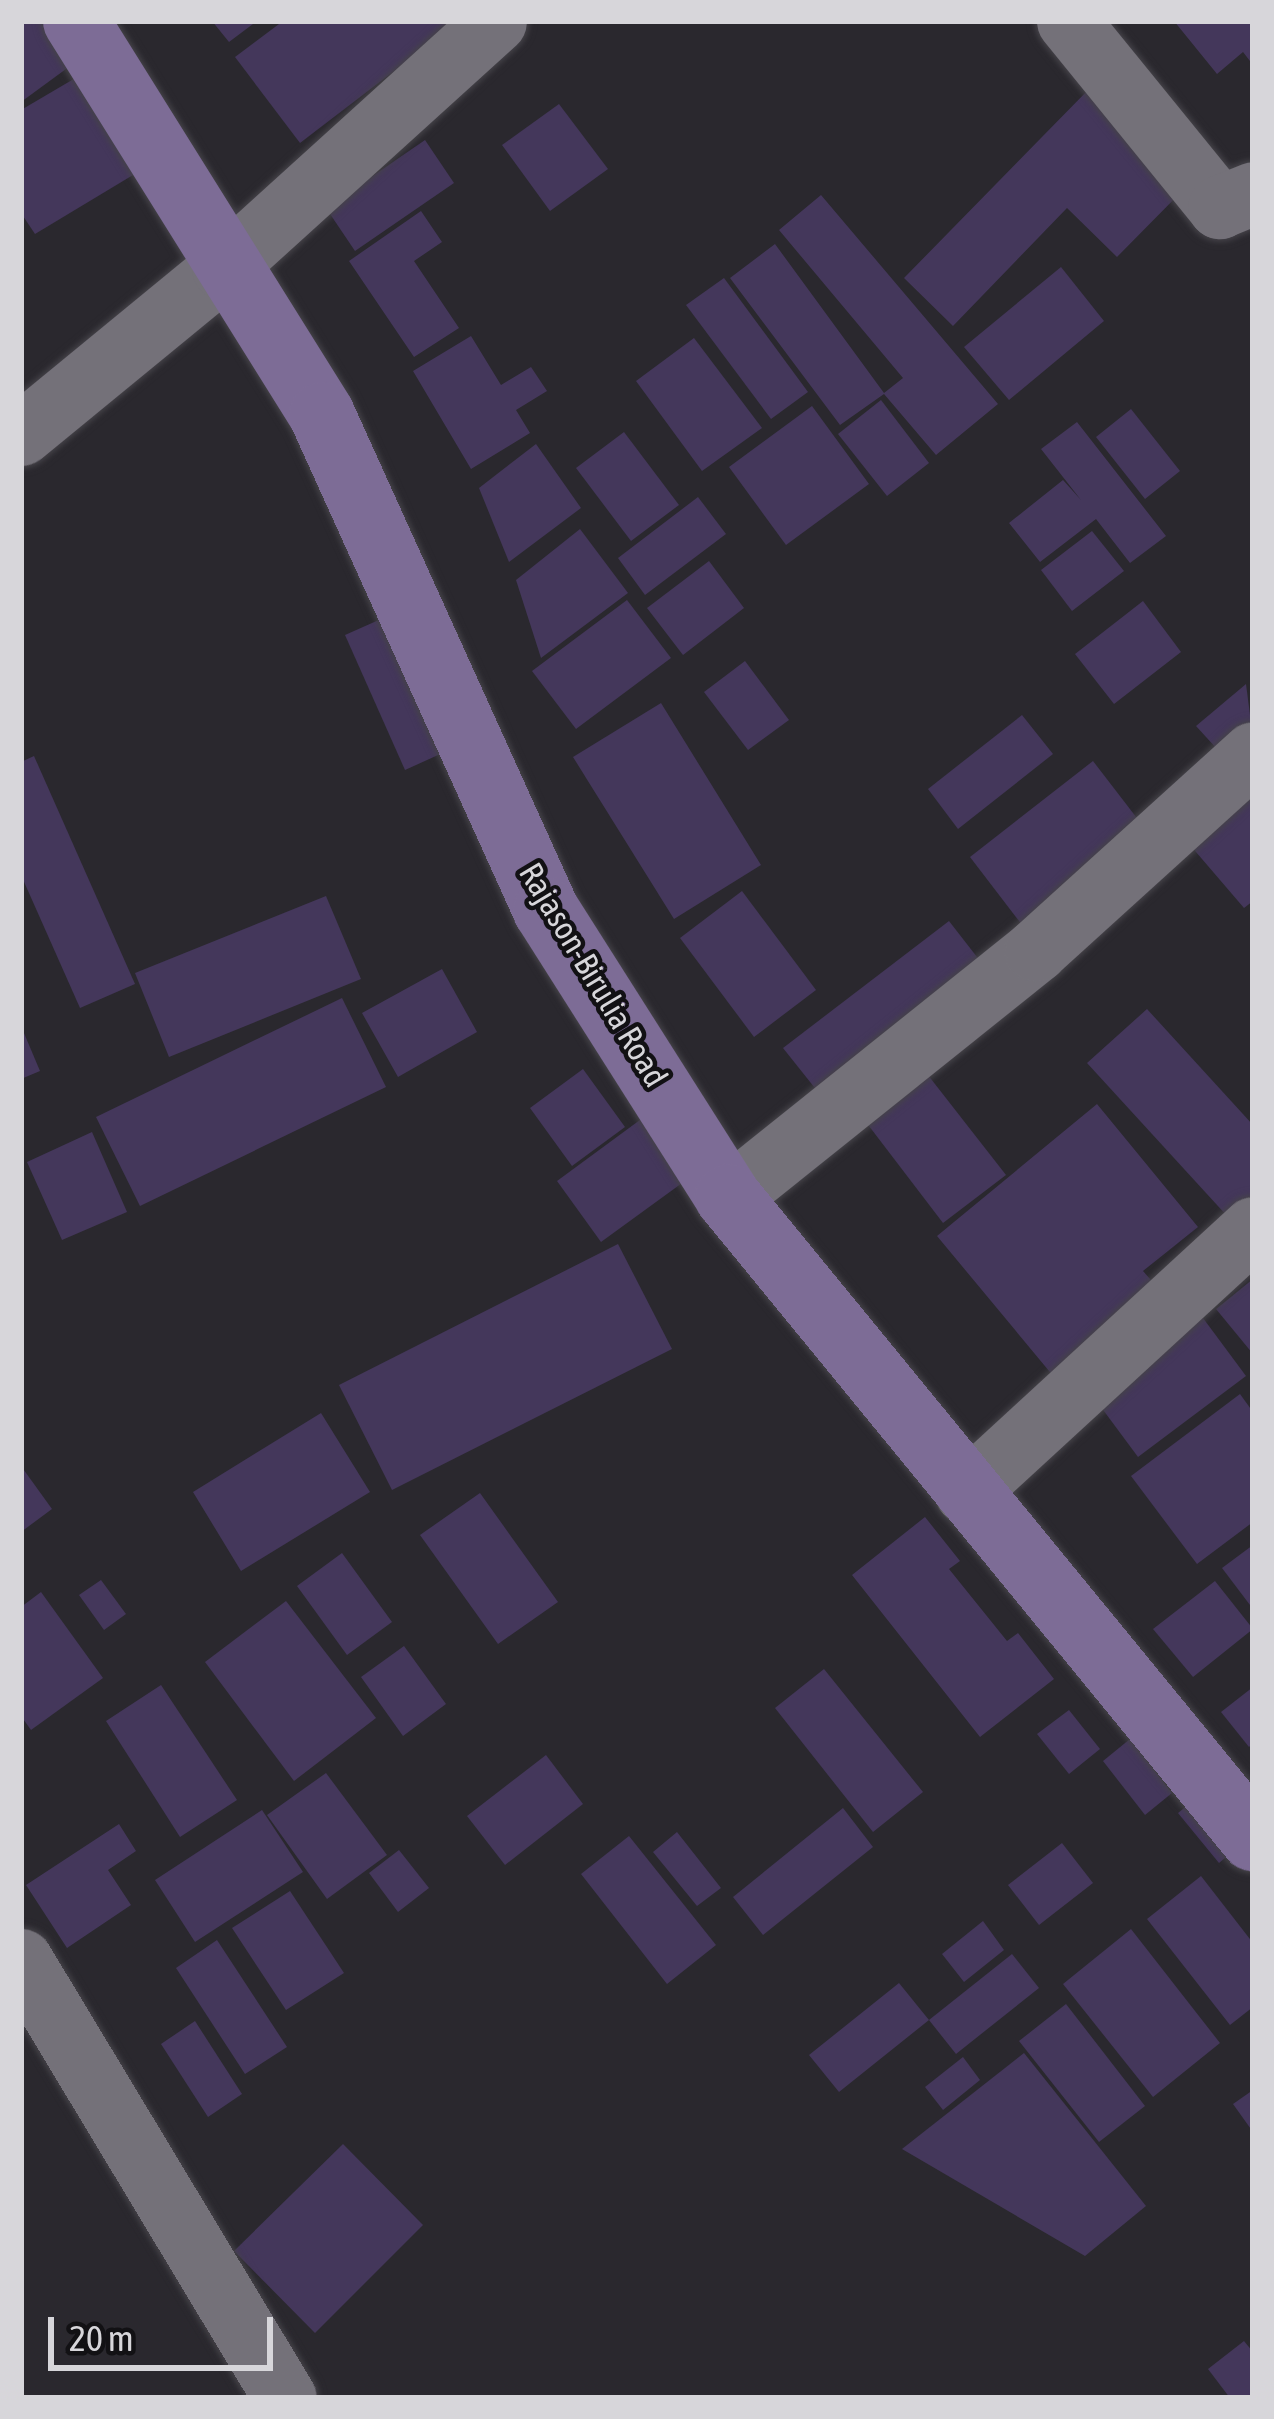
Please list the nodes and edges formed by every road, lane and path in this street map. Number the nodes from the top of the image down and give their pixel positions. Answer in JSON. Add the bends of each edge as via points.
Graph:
{"nodes":[{"id":1,"x":76,"y":21,"type":"edge"},
{"id":2,"x":1068,"y":21,"type":"edge"},
{"id":3,"x":492,"y":22,"type":"edge"},
{"id":4,"x":1253,"y":193,"type":"edge"},
{"id":5,"x":224,"y":268,"type":"junction"},
{"id":6,"x":21,"y":434,"type":"edge"},
{"id":7,"x":1253,"y":753,"type":"edge"},
{"id":8,"x":728,"y":1197,"type":"junction"},
{"id":9,"x":1253,"y":1228,"type":"edge"},
{"id":10,"x":966,"y":1492,"type":"junction"},
{"id":11,"x":1253,"y":1836,"type":"edge"},
{"id":12,"x":21,"y":1960,"type":"edge"},
{"id":13,"x":285,"y":2398,"type":"edge"}],
"edges":[{"from":1,"to":5,"type":"street","name":"Rajason-Birulia Road"},
{"from":2,"to":4,"type":"street","via":[[1219,207]]},
{"from":3,"to":5,"type":"street"},
{"from":5,"to":6,"type":"street"},
{"from":5,"to":8,"type":"street","name":"Rajason-Birulia Road","via":[[322,415],[546,910]]},
{"from":7,"to":8,"type":"street","via":[[1036,950]]},
{"from":8,"to":10,"type":"street","name":"Rajason-Birulia Road"},
{"from":9,"to":10,"type":"street"},
{"from":10,"to":11,"type":"street","name":"Rajason-Birulia Road"},
{"from":12,"to":13,"type":"street"}]}
